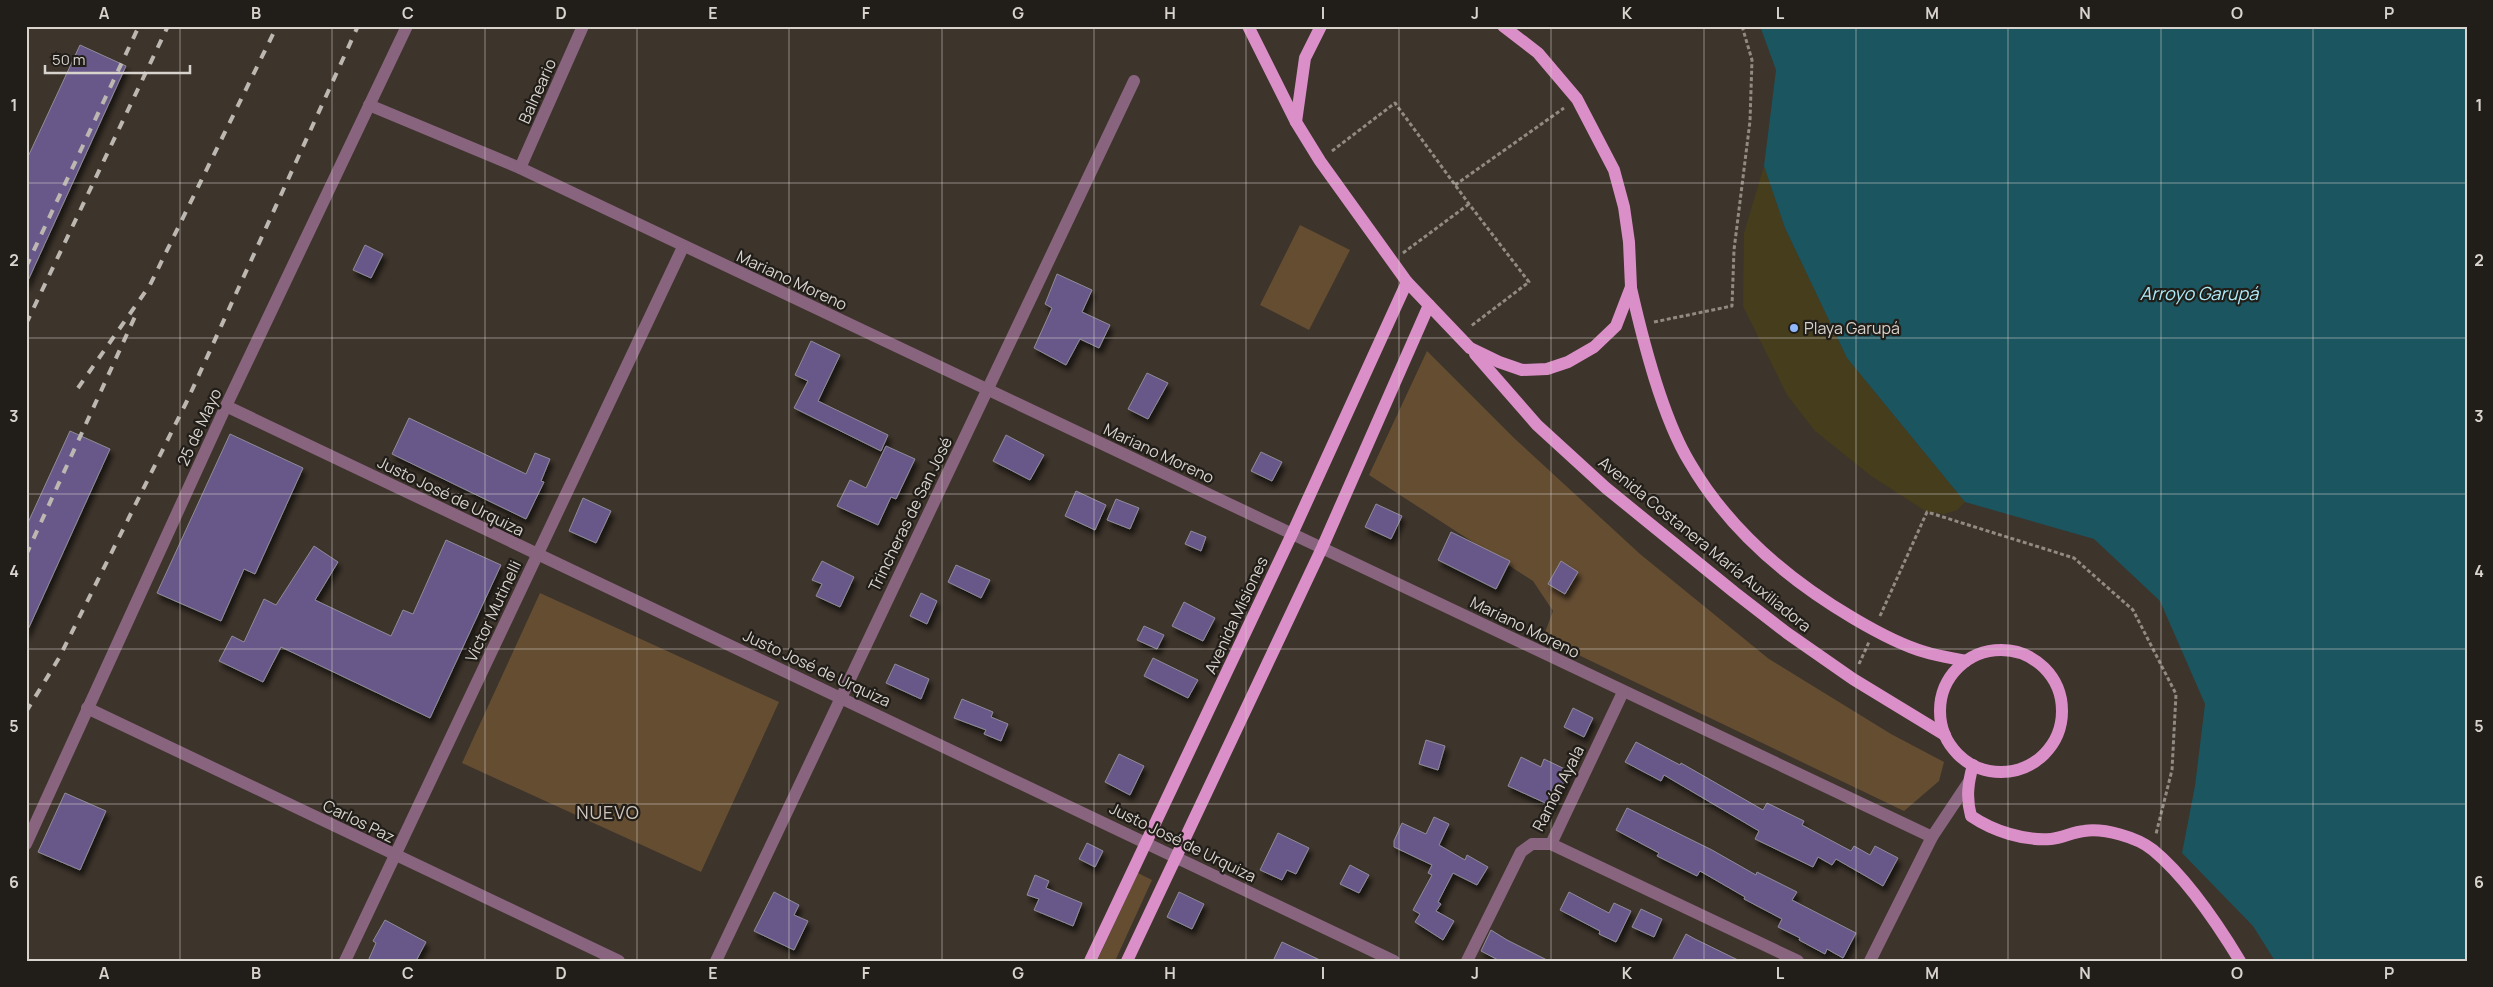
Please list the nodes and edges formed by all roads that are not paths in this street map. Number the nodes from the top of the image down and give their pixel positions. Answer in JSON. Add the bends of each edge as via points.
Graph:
{"nodes":[{"id":1,"x":407,"y":26,"type":"edge"},
{"id":2,"x":583,"y":26,"type":"edge"},
{"id":3,"x":1248,"y":26,"type":"edge"},
{"id":4,"x":1321,"y":26,"type":"edge"},
{"id":5,"x":1503,"y":26,"type":"edge"},
{"id":6,"x":1134,"y":81,"type":"dead end"},
{"id":7,"x":369,"y":105,"type":"junction"},
{"id":8,"x":1296,"y":122,"type":"junction"},
{"id":9,"x":520,"y":168,"type":"junction"},
{"id":10,"x":684,"y":247,"type":"junction"},
{"id":11,"x":1407,"y":282,"type":"junction"},
{"id":12,"x":1631,"y":287,"type":"junction"},
{"id":13,"x":1429,"y":305,"type":"junction"},
{"id":14,"x":1470,"y":348,"type":"junction"},
{"id":15,"x":987,"y":389,"type":"junction"},
{"id":16,"x":226,"y":406,"type":"junction"},
{"id":17,"x":1292,"y":534,"type":"junction"},
{"id":18,"x":1322,"y":548,"type":"junction"},
{"id":19,"x":537,"y":555,"type":"junction"},
{"id":20,"x":1966,"y":661,"type":"junction"},
{"id":21,"x":1623,"y":692,"type":"junction"},
{"id":22,"x":840,"y":697,"type":"junction"},
{"id":23,"x":87,"y":708,"type":"junction"},
{"id":24,"x":1945,"y":735,"type":"junction"},
{"id":25,"x":1973,"y":765,"type":"junction"},
{"id":26,"x":1968,"y":783,"type":"junction"},
{"id":27,"x":1932,"y":837,"type":"junction"},
{"id":28,"x":1146,"y":842,"type":"junction"},
{"id":29,"x":26,"y":844,"type":"edge"},
{"id":30,"x":1551,"y":844,"type":"junction"},
{"id":31,"x":394,"y":856,"type":"junction"},
{"id":32,"x":1176,"y":856,"type":"junction"},
{"id":33,"x":344,"y":961,"type":"edge"},
{"id":34,"x":619,"y":961,"type":"edge"},
{"id":35,"x":716,"y":961,"type":"edge"},
{"id":36,"x":1090,"y":961,"type":"edge"},
{"id":37,"x":1127,"y":961,"type":"edge"},
{"id":38,"x":1394,"y":961,"type":"edge"},
{"id":39,"x":1467,"y":961,"type":"edge"},
{"id":40,"x":1798,"y":961,"type":"edge"},
{"id":41,"x":1870,"y":961,"type":"edge"},
{"id":42,"x":2240,"y":961,"type":"edge"}],
"edges":[{"from":1,"to":7,"type":"street","name":"25 de Mayo"},
{"from":2,"to":9,"type":"street","name":"Balneario"},
{"from":3,"to":8,"type":"main road"},
{"from":4,"to":8,"type":"main road","via":[[1305,58]]},
{"from":5,"to":12,"type":"main road","via":[[1538,54],[1577,99],[1614,170],[1624,207]]},
{"from":6,"to":15,"type":"street","name":"Trincheras de San José"},
{"from":7,"to":9,"type":"street","name":"Mariano Moreno"},
{"from":7,"to":16,"type":"street","name":"25 de Mayo"},
{"from":8,"to":11,"type":"main road","name":"Avenida Costanera María Auxiliadora","via":[[1320,161]]},
{"from":9,"to":10,"type":"street","name":"Mariano Moreno"},
{"from":10,"to":15,"type":"street","name":"Mariano Moreno"},
{"from":10,"to":19,"type":"street","name":"Victor Mutinelli"},
{"from":11,"to":13,"type":"main road","name":"Avenida Costanera María Auxiliadora"},
{"from":11,"to":17,"type":"main road","name":"Avenida Misiones"},
{"from":12,"to":14,"type":"main road","via":[[1616,326],[1594,347],[1568,362],[1547,369],[1522,370]]},
{"from":12,"to":20,"type":"main road","name":"Avenida Costanera María Auxiliadora","via":[[1639,326],[1672,428],[1712,498],[1765,556],[1812,593],[1874,630],[1924,652]]},
{"from":13,"to":14,"type":"main road","name":"Avenida Costanera María Auxiliadora"},
{"from":13,"to":18,"type":"main road"},
{"from":14,"to":24,"type":"main road","name":"Avenida Costanera María Auxiliadora","via":[[1537,425],[1606,488],[1779,628],[1853,679]]},
{"from":15,"to":17,"type":"street","name":"Mariano Moreno"},
{"from":15,"to":22,"type":"street","name":"Trincheras de San José"},
{"from":16,"to":19,"type":"street","name":"Justo José de Urquiza"},
{"from":16,"to":23,"type":"street","name":"25 de Mayo"},
{"from":17,"to":18,"type":"street","name":"Mariano Moreno"},
{"from":17,"to":28,"type":"main road","name":"Avenida Misiones"},
{"from":18,"to":21,"type":"street","name":"Mariano Moreno"},
{"from":18,"to":32,"type":"main road"},
{"from":19,"to":22,"type":"street","name":"Justo José de Urquiza"},
{"from":19,"to":31,"type":"street","name":"Victor Mutinelli"},
{"from":20,"to":24,"type":"main road","via":[[1951,676],[1942,694],[1940,714]]},
{"from":20,"to":25,"type":"main road","via":[[1984,652],[2003,650],[2023,654],[2040,664],[2053,678],[2062,707],[2057,736],[2046,752],[2031,764],[2012,771],[1992,771]]},
{"from":21,"to":27,"type":"street","name":"Mariano Moreno"},
{"from":21,"to":30,"type":"street","name":"Ramón Ayala"},
{"from":22,"to":28,"type":"street","name":"Justo José de Urquiza"},
{"from":22,"to":35,"type":"street","name":"Trincheras de San José"},
{"from":23,"to":29,"type":"street","name":"25 de Mayo"},
{"from":23,"to":31,"type":"street","name":"Carlos Paz"},
{"from":24,"to":25,"type":"main road","via":[[1956,752]]},
{"from":25,"to":26,"type":"main road"},
{"from":26,"to":27,"type":"street"},
{"from":26,"to":42,"type":"main road","via":[[1967,801],[1971,816],[1985,825],[2025,838],[2051,839],[2085,830],[2106,832],[2131,838],[2152,849],[2190,889]]},
{"from":27,"to":41,"type":"street"},
{"from":28,"to":32,"type":"street","name":"Justo José de Urquiza"},
{"from":28,"to":36,"type":"main road","name":"Avenida Misiones"},
{"from":30,"to":39,"type":"street","name":"Ramón Ayala","via":[[1532,844],[1521,852]]},
{"from":30,"to":40,"type":"street"},
{"from":31,"to":33,"type":"street","name":"Victor Mutinelli"},
{"from":31,"to":34,"type":"street","name":"Carlos Paz"},
{"from":32,"to":37,"type":"main road"},
{"from":32,"to":38,"type":"street","name":"Justo José de Urquiza"}]}
